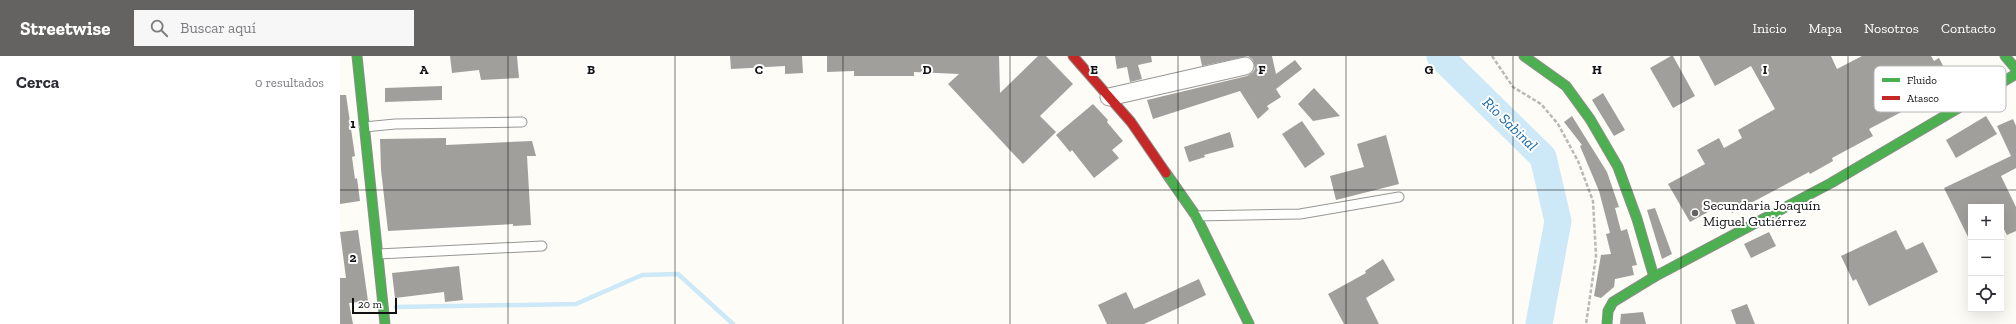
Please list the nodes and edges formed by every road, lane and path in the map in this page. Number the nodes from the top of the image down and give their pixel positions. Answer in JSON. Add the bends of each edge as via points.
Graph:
{"nodes":[{"id":1,"x":357,"y":56,"type":"edge"},
{"id":2,"x":1073,"y":56,"type":"edge"},
{"id":3,"x":1492,"y":56,"type":"edge"},
{"id":4,"x":1524,"y":56,"type":"edge"},
{"id":5,"x":2005,"y":56,"type":"edge"},
{"id":6,"x":1245,"y":66,"type":"dead end"},
{"id":7,"x":2016,"y":69,"type":"edge"},
{"id":8,"x":2016,"y":74,"type":"edge"},
{"id":9,"x":2006,"y":80,"type":"edge"},
{"id":10,"x":1109,"y":98,"type":"junction"},
{"id":11,"x":1952,"y":112,"type":"edge"},
{"id":12,"x":522,"y":122,"type":"dead end"},
{"id":13,"x":364,"y":127,"type":"junction"},
{"id":14,"x":1399,"y":197,"type":"dead end"},
{"id":15,"x":1196,"y":216,"type":"junction"},
{"id":16,"x":542,"y":246,"type":"dead end"},
{"id":17,"x":378,"y":254,"type":"junction"},
{"id":18,"x":1654,"y":277,"type":"junction"},
{"id":19,"x":385,"y":324,"type":"edge"},
{"id":20,"x":1249,"y":324,"type":"edge"},
{"id":21,"x":1586,"y":324,"type":"edge"},
{"id":22,"x":1607,"y":324,"type":"edge"}],
"edges":[{"from":1,"to":13,"type":"street"},
{"from":2,"to":10,"type":"street"},
{"from":3,"to":21,"type":"path","via":[[1513,87],[1541,104],[1558,124],[1578,161],[1593,200],[1596,256]]},
{"from":4,"to":18,"type":"street","via":[[1566,86],[1590,119],[1618,167],[1638,219]]},
{"from":5,"to":7,"type":"street"},
{"from":6,"to":10,"type":"street"},
{"from":8,"to":9,"type":"street"},
{"from":10,"to":15,"type":"street","via":[[1131,122]]},
{"from":11,"to":18,"type":"street","via":[[1831,183]]},
{"from":12,"to":13,"type":"lane","via":[[394,124]]},
{"from":13,"to":17,"type":"street"},
{"from":14,"to":15,"type":"lane","via":[[1300,214]]},
{"from":15,"to":20,"type":"street"},
{"from":16,"to":17,"type":"lane"},
{"from":17,"to":19,"type":"street"},
{"from":18,"to":22,"type":"street","via":[[1613,302],[1608,311]]}]}
